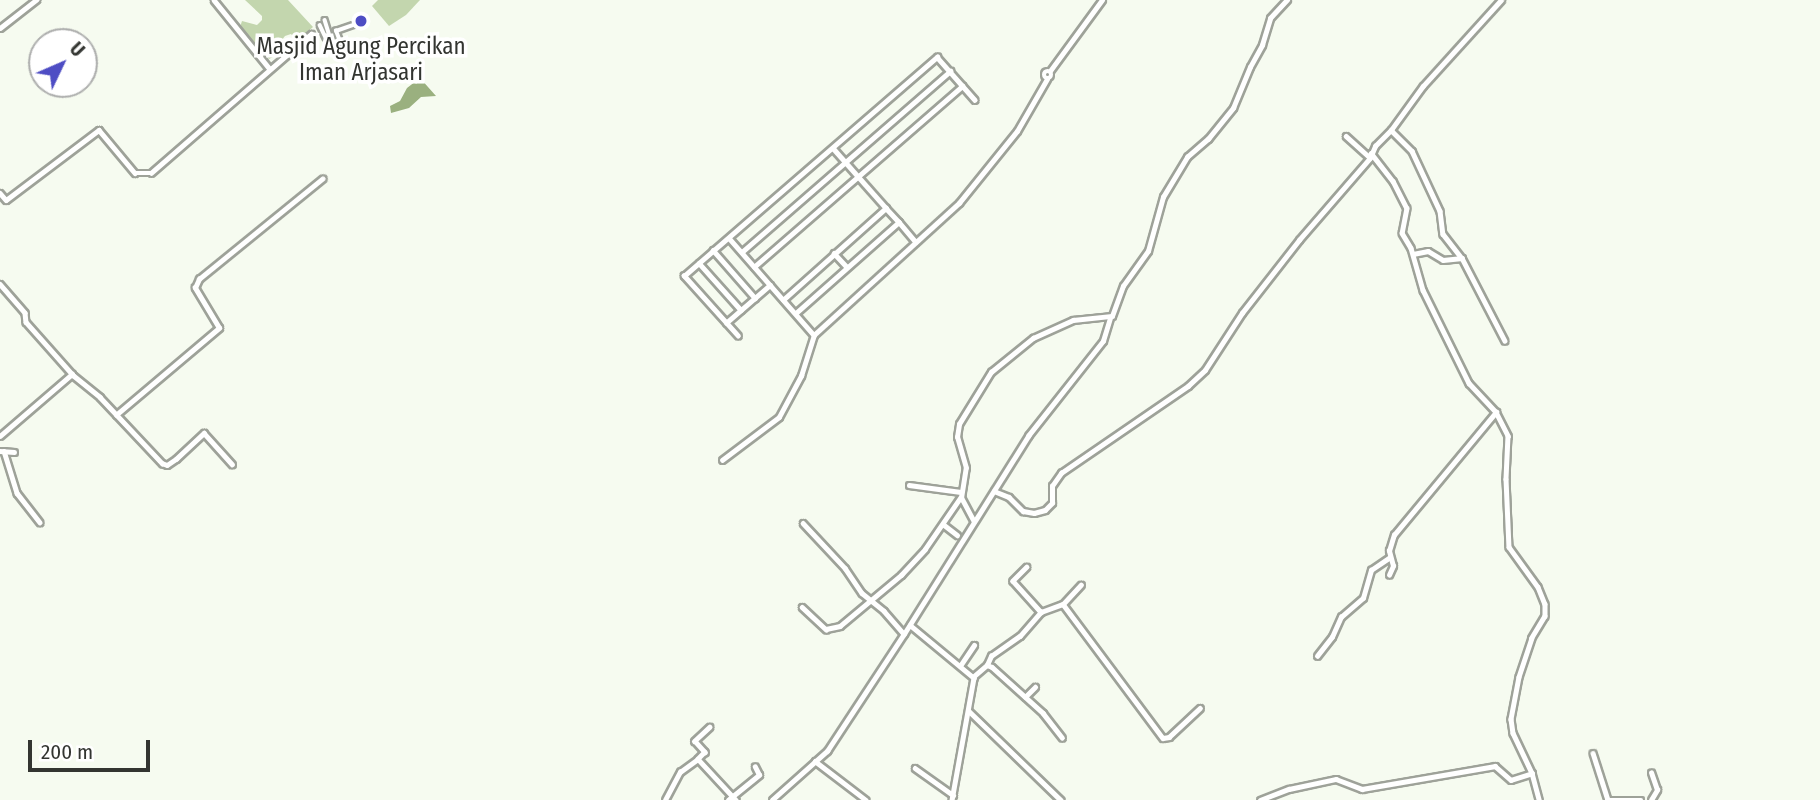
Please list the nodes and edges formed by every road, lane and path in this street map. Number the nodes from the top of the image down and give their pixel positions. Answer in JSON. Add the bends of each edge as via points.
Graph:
{"nodes":[{"id":1,"x":36,"y":0,"type":"edge"},
{"id":2,"x":214,"y":0,"type":"edge"},
{"id":3,"x":1102,"y":0,"type":"edge"},
{"id":4,"x":1287,"y":0,"type":"edge"},
{"id":5,"x":1500,"y":0,"type":"edge"},
{"id":6,"x":353,"y":25,"type":"dead end"},
{"id":7,"x":0,"y":28,"type":"edge"},
{"id":8,"x":311,"y":34,"type":"dead end"},
{"id":9,"x":341,"y":44,"type":"dead end"},
{"id":10,"x":268,"y":68,"type":"junction"},
{"id":11,"x":950,"y":71,"type":"junction"},
{"id":12,"x":962,"y":86,"type":"junction"},
{"id":13,"x":975,"y":100,"type":"dead end"},
{"id":14,"x":1391,"y":130,"type":"junction"},
{"id":15,"x":1346,"y":136,"type":"dead end"},
{"id":16,"x":833,"y":148,"type":"junction"},
{"id":17,"x":1370,"y":155,"type":"junction"},
{"id":18,"x":845,"y":162,"type":"junction"},
{"id":19,"x":858,"y":176,"type":"junction"},
{"id":20,"x":322,"y":180,"type":"dead end"},
{"id":21,"x":0,"y":193,"type":"edge"},
{"id":22,"x":886,"y":208,"type":"junction"},
{"id":23,"x":899,"y":222,"type":"junction"},
{"id":24,"x":729,"y":237,"type":"junction"},
{"id":25,"x":916,"y":242,"type":"junction"},
{"id":26,"x":713,"y":250,"type":"junction"},
{"id":27,"x":742,"y":253,"type":"junction"},
{"id":28,"x":834,"y":253,"type":"junction"},
{"id":29,"x":1412,"y":254,"type":"junction"},
{"id":30,"x":1462,"y":258,"type":"junction"},
{"id":31,"x":699,"y":263,"type":"junction"},
{"id":32,"x":754,"y":267,"type":"junction"},
{"id":33,"x":847,"y":267,"type":"junction"},
{"id":34,"x":0,"y":284,"type":"edge"},
{"id":35,"x":769,"y":285,"type":"junction"},
{"id":36,"x":755,"y":298,"type":"junction"},
{"id":37,"x":783,"y":300,"type":"junction"},
{"id":38,"x":741,"y":310,"type":"junction"},
{"id":39,"x":796,"y":313,"type":"junction"},
{"id":40,"x":1110,"y":318,"type":"junction"},
{"id":41,"x":726,"y":323,"type":"junction"},
{"id":42,"x":814,"y":335,"type":"junction"},
{"id":43,"x":738,"y":336,"type":"dead end"},
{"id":44,"x":1505,"y":341,"type":"dead end"},
{"id":45,"x":72,"y":374,"type":"junction"},
{"id":46,"x":1496,"y":412,"type":"junction"},
{"id":47,"x":116,"y":415,"type":"junction"},
{"id":48,"x":0,"y":436,"type":"edge"},
{"id":49,"x":2,"y":451,"type":"edge"},
{"id":50,"x":14,"y":452,"type":"dead end"},
{"id":51,"x":722,"y":460,"type":"dead end"},
{"id":52,"x":232,"y":464,"type":"dead end"},
{"id":53,"x":909,"y":485,"type":"dead end"},
{"id":54,"x":994,"y":491,"type":"junction"},
{"id":55,"x":961,"y":495,"type":"junction"},
{"id":56,"x":40,"y":522,"type":"dead end"},
{"id":57,"x":974,"y":522,"type":"junction"},
{"id":58,"x":803,"y":523,"type":"dead end"},
{"id":59,"x":943,"y":524,"type":"junction"},
{"id":60,"x":957,"y":536,"type":"dead end"},
{"id":61,"x":1390,"y":558,"type":"junction"},
{"id":62,"x":1027,"y":567,"type":"dead end"},
{"id":63,"x":1389,"y":575,"type":"dead end"},
{"id":64,"x":1081,"y":585,"type":"dead end"},
{"id":65,"x":873,"y":600,"type":"junction"},
{"id":66,"x":1063,"y":604,"type":"junction"},
{"id":67,"x":802,"y":607,"type":"dead end"},
{"id":68,"x":1041,"y":612,"type":"junction"},
{"id":69,"x":910,"y":625,"type":"junction"},
{"id":70,"x":904,"y":634,"type":"junction"},
{"id":71,"x":974,"y":645,"type":"dead end"},
{"id":72,"x":1317,"y":656,"type":"dead end"},
{"id":73,"x":987,"y":665,"type":"junction"},
{"id":74,"x":960,"y":666,"type":"junction"},
{"id":75,"x":973,"y":677,"type":"junction"},
{"id":76,"x":1035,"y":687,"type":"dead end"},
{"id":77,"x":1025,"y":696,"type":"junction"},
{"id":78,"x":1200,"y":708,"type":"dead end"},
{"id":79,"x":968,"y":711,"type":"junction"},
{"id":80,"x":710,"y":727,"type":"dead end"},
{"id":81,"x":1062,"y":737,"type":"dead end"},
{"id":82,"x":1593,"y":753,"type":"dead end"},
{"id":83,"x":698,"y":760,"type":"junction"},
{"id":84,"x":815,"y":761,"type":"junction"},
{"id":85,"x":755,"y":767,"type":"dead end"},
{"id":86,"x":915,"y":768,"type":"dead end"},
{"id":87,"x":1651,"y":772,"type":"dead end"},
{"id":88,"x":1532,"y":774,"type":"junction"},
{"id":89,"x":953,"y":798,"type":"edge"},
{"id":90,"x":1272,"y":798,"type":"edge"},
{"id":91,"x":732,"y":799,"type":"edge"},
{"id":92,"x":665,"y":800,"type":"edge"},
{"id":93,"x":772,"y":800,"type":"edge"},
{"id":94,"x":866,"y":800,"type":"edge"},
{"id":95,"x":1060,"y":800,"type":"edge"},
{"id":96,"x":1260,"y":800,"type":"edge"},
{"id":97,"x":1539,"y":800,"type":"edge"},
{"id":98,"x":1606,"y":800,"type":"edge"},
{"id":99,"x":1641,"y":800,"type":"edge"},
{"id":100,"x":1651,"y":800,"type":"edge"}],
"edges":[{"from":1,"to":7,"type":"street"},
{"from":2,"to":10,"type":"street"},
{"from":3,"to":25,"type":"street","via":[[1050,71],[1052,76],[1010,141],[959,203]]},
{"from":4,"to":40,"type":"street","via":[[1270,18],[1233,108],[1187,157],[1163,197],[1148,251],[1123,286]]},
{"from":5,"to":14,"type":"street","via":[[1423,86]]},
{"from":6,"to":9,"type":"street","via":[[327,30]]},
{"from":8,"to":10,"type":"street"},
{"from":10,"to":21,"type":"street","via":[[151,173],[135,173],[99,131],[6,200]]},
{"from":11,"to":12,"type":"street"},
{"from":11,"to":16,"type":"street","via":[[937,57]]},
{"from":11,"to":18,"type":"street"},
{"from":12,"to":13,"type":"street"},
{"from":12,"to":19,"type":"street"},
{"from":14,"to":17,"type":"street"},
{"from":14,"to":30,"type":"street","via":[[1412,151],[1440,211],[1443,234]]},
{"from":15,"to":17,"type":"street"},
{"from":16,"to":18,"type":"street"},
{"from":16,"to":24,"type":"street"},
{"from":17,"to":29,"type":"street","via":[[1393,181],[1407,208],[1401,228]]},
{"from":17,"to":54,"type":"street","via":[[1188,386],[1061,473],[1052,486],[1052,503],[1042,511],[1023,511],[1009,497]]},
{"from":18,"to":19,"type":"street"},
{"from":18,"to":27,"type":"street"},
{"from":19,"to":22,"type":"street"},
{"from":19,"to":32,"type":"street"},
{"from":20,"to":47,"type":"street","via":[[199,279],[195,288],[219,328]]},
{"from":22,"to":23,"type":"street"},
{"from":22,"to":28,"type":"street"},
{"from":23,"to":25,"type":"street"},
{"from":23,"to":33,"type":"street"},
{"from":24,"to":26,"type":"street"},
{"from":24,"to":27,"type":"street"},
{"from":25,"to":42,"type":"street"},
{"from":26,"to":31,"type":"street"},
{"from":26,"to":36,"type":"street"},
{"from":27,"to":32,"type":"street"},
{"from":28,"to":33,"type":"street"},
{"from":28,"to":37,"type":"street"},
{"from":29,"to":30,"type":"street","via":[[1428,251],[1443,260]]},
{"from":29,"to":46,"type":"street","via":[[1423,290],[1464,375]]},
{"from":30,"to":44,"type":"street"},
{"from":31,"to":38,"type":"street"},
{"from":31,"to":41,"type":"street","via":[[684,276]]},
{"from":32,"to":35,"type":"street"},
{"from":33,"to":39,"type":"street"},
{"from":34,"to":45,"type":"street"},
{"from":35,"to":36,"type":"street"},
{"from":35,"to":37,"type":"street"},
{"from":36,"to":38,"type":"street"},
{"from":37,"to":39,"type":"street"},
{"from":38,"to":41,"type":"street"},
{"from":39,"to":42,"type":"street"},
{"from":40,"to":54,"type":"street","via":[[1103,341],[1028,436]]},
{"from":40,"to":55,"type":"street","via":[[1083,317],[1049,329],[991,372],[957,428],[966,468]]},
{"from":41,"to":43,"type":"street"},
{"from":42,"to":51,"type":"street","via":[[785,409]]},
{"from":45,"to":47,"type":"street"},
{"from":45,"to":48,"type":"street"},
{"from":46,"to":61,"type":"street","via":[[1394,535]]},
{"from":46,"to":88,"type":"street","via":[[1509,442],[1509,547],[1545,604],[1545,616],[1520,675],[1511,719]]},
{"from":47,"to":52,"type":"street","via":[[164,465],[204,433]]},
{"from":49,"to":50,"type":"street"},
{"from":49,"to":56,"type":"street","via":[[17,493]]},
{"from":53,"to":55,"type":"street"},
{"from":54,"to":57,"type":"street"},
{"from":55,"to":57,"type":"street"},
{"from":55,"to":59,"type":"street"},
{"from":57,"to":69,"type":"street"},
{"from":58,"to":65,"type":"street"},
{"from":59,"to":60,"type":"street"},
{"from":59,"to":65,"type":"street","via":[[906,570]]},
{"from":61,"to":63,"type":"street"},
{"from":61,"to":72,"type":"street","via":[[1371,570],[1363,598],[1341,617]]},
{"from":62,"to":68,"type":"street","via":[[1013,581]]},
{"from":64,"to":66,"type":"street"},
{"from":65,"to":67,"type":"street","via":[[831,630]]},
{"from":65,"to":70,"type":"street"},
{"from":66,"to":68,"type":"street"},
{"from":66,"to":78,"type":"street","via":[[1163,738]]},
{"from":68,"to":73,"type":"street","via":[[1020,636],[991,656]]},
{"from":69,"to":70,"type":"street"},
{"from":69,"to":74,"type":"street"},
{"from":70,"to":84,"type":"street","via":[[827,751]]},
{"from":71,"to":74,"type":"street"},
{"from":73,"to":75,"type":"street"},
{"from":73,"to":77,"type":"street"},
{"from":74,"to":75,"type":"street"},
{"from":75,"to":79,"type":"street"},
{"from":76,"to":77,"type":"street"},
{"from":77,"to":81,"type":"street"},
{"from":79,"to":89,"type":"street"},
{"from":79,"to":95,"type":"street"},
{"from":80,"to":83,"type":"street","via":[[695,741],[705,752]]},
{"from":82,"to":98,"type":"street"},
{"from":83,"to":91,"type":"street"},
{"from":83,"to":92,"type":"street","via":[[680,772]]},
{"from":84,"to":93,"type":"street"},
{"from":84,"to":94,"type":"street"},
{"from":85,"to":91,"type":"street","via":[[759,775]]},
{"from":86,"to":89,"type":"street"},
{"from":87,"to":100,"type":"street","via":[[1657,790]]},
{"from":88,"to":90,"type":"street","via":[[1514,780],[1495,766],[1362,789],[1336,779]]},
{"from":88,"to":97,"type":"street"},
{"from":90,"to":96,"type":"street"},
{"from":98,"to":99,"type":"street"}]}
